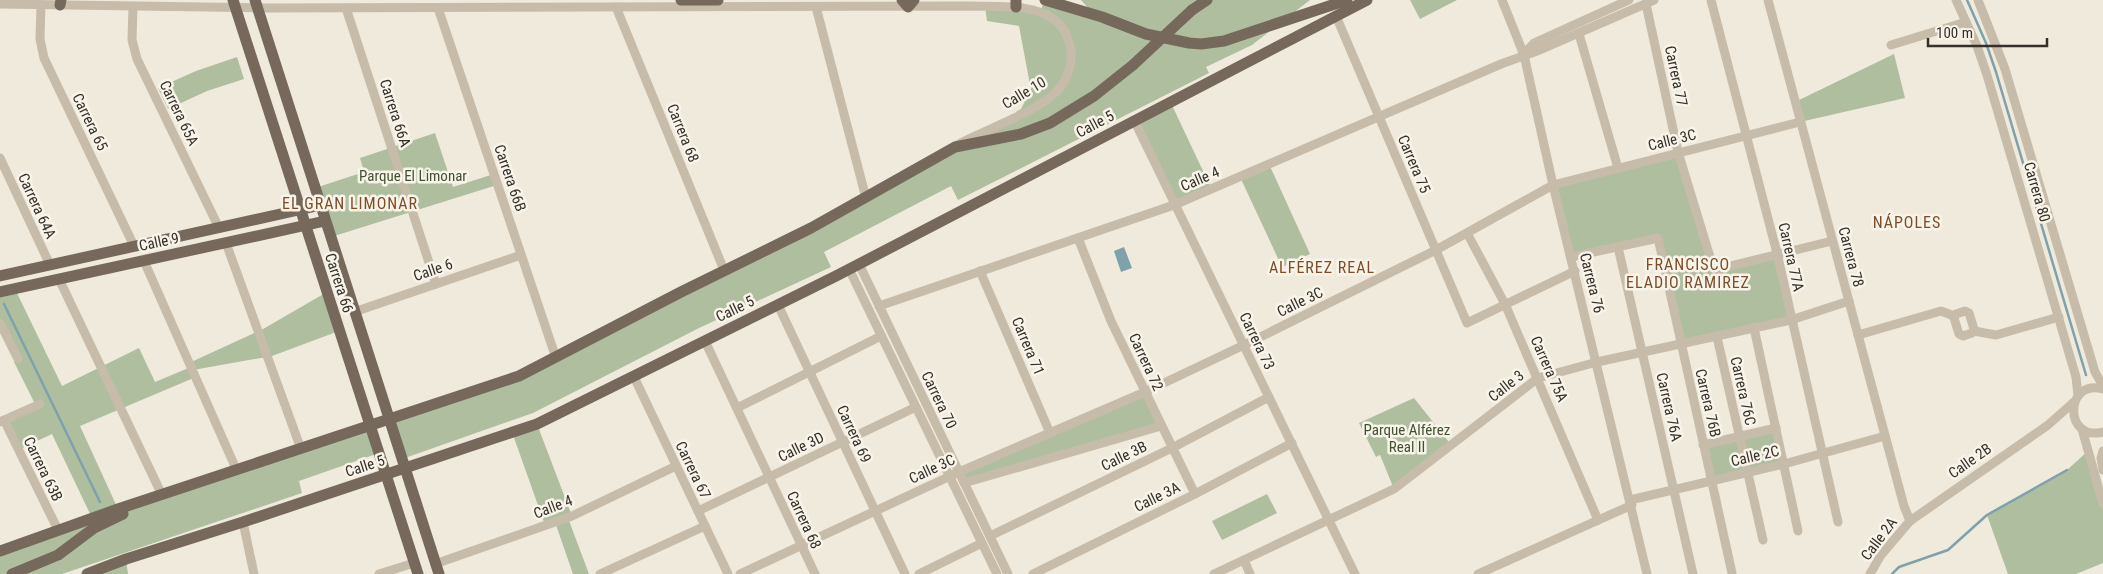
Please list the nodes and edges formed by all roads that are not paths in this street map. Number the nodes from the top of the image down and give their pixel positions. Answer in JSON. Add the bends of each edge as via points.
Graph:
{"nodes":[{"id":1,"x":718,"y":0,"type":"edge"},
{"id":2,"x":1046,"y":0,"type":"edge"},
{"id":3,"x":1080,"y":0,"type":"edge"},
{"id":4,"x":1207,"y":0,"type":"edge"},
{"id":5,"x":1347,"y":0,"type":"edge"},
{"id":6,"x":1367,"y":0,"type":"edge"},
{"id":7,"x":1502,"y":0,"type":"edge"},
{"id":8,"x":1629,"y":0,"type":"edge"},
{"id":9,"x":1711,"y":0,"type":"edge"},
{"id":10,"x":1768,"y":0,"type":"edge"},
{"id":11,"x":1956,"y":0,"type":"edge"},
{"id":12,"x":1978,"y":0,"type":"edge"},
{"id":13,"x":908,"y":2,"type":"edge"},
{"id":14,"x":1650,"y":2,"type":"edge"},
{"id":15,"x":61,"y":3,"type":"edge"},
{"id":16,"x":678,"y":3,"type":"edge"},
{"id":17,"x":0,"y":4,"type":"edge"},
{"id":18,"x":234,"y":4,"type":"edge"},
{"id":19,"x":256,"y":4,"type":"edge"},
{"id":20,"x":698,"y":4,"type":"edge"},
{"id":21,"x":1016,"y":4,"type":"edge"},
{"id":22,"x":41,"y":5,"type":"junction"},
{"id":23,"x":134,"y":7,"type":"junction"},
{"id":24,"x":616,"y":7,"type":"junction"},
{"id":25,"x":816,"y":7,"type":"junction"},
{"id":26,"x":346,"y":8,"type":"junction"},
{"id":27,"x":438,"y":8,"type":"junction"},
{"id":28,"x":1336,"y":16,"type":"junction"},
{"id":29,"x":1102,"y":17,"type":"junction"},
{"id":30,"x":1966,"y":22,"type":"junction"},
{"id":31,"x":1579,"y":34,"type":"junction"},
{"id":32,"x":1892,"y":45,"type":"dead end"},
{"id":33,"x":1524,"y":55,"type":"junction"},
{"id":34,"x":1378,"y":116,"type":"junction"},
{"id":35,"x":1134,"y":120,"type":"junction"},
{"id":36,"x":1800,"y":122,"type":"junction"},
{"id":37,"x":1747,"y":135,"type":"junction"},
{"id":38,"x":955,"y":147,"type":"junction"},
{"id":39,"x":1678,"y":152,"type":"junction"},
{"id":40,"x":0,"y":158,"type":"edge"},
{"id":41,"x":1618,"y":168,"type":"junction"},
{"id":42,"x":1553,"y":185,"type":"junction"},
{"id":43,"x":866,"y":198,"type":"junction"},
{"id":44,"x":1174,"y":205,"type":"junction"},
{"id":45,"x":321,"y":206,"type":"junction"},
{"id":46,"x":300,"y":210,"type":"junction"},
{"id":47,"x":325,"y":221,"type":"junction"},
{"id":48,"x":306,"y":225,"type":"junction"},
{"id":49,"x":219,"y":228,"type":"junction"},
{"id":50,"x":1467,"y":233,"type":"junction"},
{"id":51,"x":1078,"y":238,"type":"junction"},
{"id":52,"x":1832,"y":240,"type":"junction"},
{"id":53,"x":226,"y":243,"type":"junction"},
{"id":54,"x":134,"y":246,"type":"junction"},
{"id":55,"x":1618,"y":246,"type":"junction"},
{"id":56,"x":1436,"y":250,"type":"junction"},
{"id":57,"x":1777,"y":254,"type":"junction"},
{"id":58,"x":521,"y":255,"type":"junction"},
{"id":59,"x":1571,"y":257,"type":"junction"},
{"id":60,"x":144,"y":261,"type":"junction"},
{"id":61,"x":50,"y":265,"type":"junction"},
{"id":62,"x":854,"y":267,"type":"junction"},
{"id":63,"x":724,"y":270,"type":"junction"},
{"id":64,"x":980,"y":271,"type":"junction"},
{"id":65,"x":1575,"y":271,"type":"junction"},
{"id":66,"x":0,"y":276,"type":"edge"},
{"id":67,"x":59,"y":279,"type":"junction"},
{"id":68,"x":436,"y":284,"type":"junction"},
{"id":69,"x":0,"y":292,"type":"edge"},
{"id":70,"x":1848,"y":301,"type":"junction"},
{"id":71,"x":1505,"y":304,"type":"junction"},
{"id":72,"x":778,"y":305,"type":"junction"},
{"id":73,"x":879,"y":306,"type":"junction"},
{"id":74,"x":354,"y":312,"type":"junction"},
{"id":75,"x":1954,"y":316,"type":"junction"},
{"id":76,"x":2059,"y":317,"type":"junction"},
{"id":77,"x":1790,"y":320,"type":"junction"},
{"id":78,"x":0,"y":323,"type":"edge"},
{"id":79,"x":1754,"y":328,"type":"junction"},
{"id":80,"x":1974,"y":331,"type":"junction"},
{"id":81,"x":1858,"y":335,"type":"junction"},
{"id":82,"x":881,"y":336,"type":"junction"},
{"id":83,"x":1717,"y":337,"type":"junction"},
{"id":84,"x":705,"y":341,"type":"junction"},
{"id":85,"x":1244,"y":345,"type":"junction"},
{"id":86,"x":1681,"y":346,"type":"junction"},
{"id":87,"x":1642,"y":353,"type":"junction"},
{"id":88,"x":556,"y":358,"type":"junction"},
{"id":89,"x":18,"y":359,"type":"dead end"},
{"id":90,"x":1597,"y":362,"type":"junction"},
{"id":91,"x":810,"y":371,"type":"junction"},
{"id":92,"x":634,"y":377,"type":"junction"},
{"id":93,"x":1538,"y":378,"type":"junction"},
{"id":94,"x":2103,"y":387,"type":"edge"},
{"id":95,"x":1145,"y":392,"type":"junction"},
{"id":96,"x":1269,"y":397,"type":"junction"},
{"id":97,"x":2076,"y":399,"type":"junction"},
{"id":98,"x":40,"y":404,"type":"dead end"},
{"id":99,"x":916,"y":407,"type":"junction"},
{"id":100,"x":737,"y":408,"type":"junction"},
{"id":101,"x":389,"y":420,"type":"junction"},
{"id":102,"x":2,"y":421,"type":"edge"},
{"id":103,"x":2048,"y":425,"type":"junction"},
{"id":104,"x":370,"y":426,"type":"junction"},
{"id":105,"x":1161,"y":426,"type":"junction"},
{"id":106,"x":2080,"y":427,"type":"junction"},
{"id":107,"x":1776,"y":428,"type":"junction"},
{"id":108,"x":2103,"y":432,"type":"edge"},
{"id":109,"x":1050,"y":433,"type":"junction"},
{"id":110,"x":1739,"y":436,"type":"junction"},
{"id":111,"x":1885,"y":436,"type":"junction"},
{"id":112,"x":843,"y":442,"type":"junction"},
{"id":113,"x":1292,"y":443,"type":"junction"},
{"id":114,"x":1703,"y":444,"type":"junction"},
{"id":115,"x":1172,"y":448,"type":"junction"},
{"id":116,"x":300,"y":449,"type":"junction"},
{"id":117,"x":2103,"y":451,"type":"edge"},
{"id":118,"x":1821,"y":454,"type":"junction"},
{"id":119,"x":1784,"y":464,"type":"junction"},
{"id":120,"x":676,"y":466,"type":"junction"},
{"id":121,"x":405,"y":469,"type":"junction"},
{"id":122,"x":2103,"y":470,"type":"edge"},
{"id":123,"x":237,"y":471,"type":"junction"},
{"id":124,"x":959,"y":472,"type":"junction"},
{"id":125,"x":1748,"y":472,"type":"junction"},
{"id":126,"x":386,"y":474,"type":"junction"},
{"id":127,"x":950,"y":476,"type":"junction"},
{"id":128,"x":770,"y":478,"type":"junction"},
{"id":129,"x":1711,"y":480,"type":"junction"},
{"id":130,"x":964,"y":483,"type":"junction"},
{"id":131,"x":1674,"y":489,"type":"junction"},
{"id":132,"x":1195,"y":494,"type":"junction"},
{"id":133,"x":162,"y":495,"type":"junction"},
{"id":134,"x":302,"y":501,"type":"junction"},
{"id":135,"x":1631,"y":503,"type":"junction"},
{"id":136,"x":2103,"y":504,"type":"edge"},
{"id":137,"x":698,"y":511,"type":"junction"},
{"id":138,"x":876,"y":511,"type":"junction"},
{"id":139,"x":1329,"y":520,"type":"junction"},
{"id":140,"x":1598,"y":520,"type":"junction"},
{"id":141,"x":1910,"y":521,"type":"junction"},
{"id":142,"x":243,"y":522,"type":"junction"},
{"id":143,"x":1838,"y":522,"type":"dead end"},
{"id":144,"x":705,"y":526,"type":"junction"},
{"id":145,"x":58,"y":530,"type":"junction"},
{"id":146,"x":1798,"y":532,"type":"dead end"},
{"id":147,"x":990,"y":536,"type":"junction"},
{"id":148,"x":1763,"y":540,"type":"dead end"},
{"id":149,"x":982,"y":543,"type":"junction"},
{"id":150,"x":801,"y":546,"type":"junction"},
{"id":151,"x":0,"y":551,"type":"edge"},
{"id":152,"x":1244,"y":560,"type":"junction"},
{"id":153,"x":416,"y":568,"type":"edge"},
{"id":154,"x":437,"y":569,"type":"edge"},
{"id":155,"x":1732,"y":573,"type":"edge"},
{"id":156,"x":12,"y":574,"type":"edge"},
{"id":157,"x":76,"y":574,"type":"edge"},
{"id":158,"x":86,"y":574,"type":"edge"},
{"id":159,"x":254,"y":574,"type":"edge"},
{"id":160,"x":379,"y":574,"type":"edge"},
{"id":161,"x":600,"y":574,"type":"edge"},
{"id":162,"x":728,"y":574,"type":"edge"},
{"id":163,"x":740,"y":574,"type":"edge"},
{"id":164,"x":815,"y":574,"type":"edge"},
{"id":165,"x":906,"y":574,"type":"edge"},
{"id":166,"x":918,"y":574,"type":"edge"},
{"id":167,"x":997,"y":574,"type":"edge"},
{"id":168,"x":1008,"y":574,"type":"edge"},
{"id":169,"x":1033,"y":574,"type":"edge"},
{"id":170,"x":1214,"y":574,"type":"edge"},
{"id":171,"x":1250,"y":574,"type":"edge"},
{"id":172,"x":1356,"y":574,"type":"edge"},
{"id":173,"x":1478,"y":574,"type":"edge"},
{"id":174,"x":1647,"y":574,"type":"edge"},
{"id":175,"x":1693,"y":574,"type":"edge"},
{"id":176,"x":1870,"y":574,"type":"edge"}],
"edges":[{"from":1,"to":20,"type":"main road","name":"Calle 10"},
{"from":2,"to":29,"type":"main road"},
{"from":3,"to":29,"type":"main road"},
{"from":4,"to":38,"type":"main road","name":"Calle 5","bridge":true,"via":[[1133,65],[1069,112],[1035,129]]},
{"from":5,"to":29,"type":"main road","via":[[1213,43],[1189,43],[1146,34]]},
{"from":6,"to":28,"type":"main road","name":"Calle 5"},
{"from":7,"to":33,"type":"street","name":"Carrera 76"},
{"from":8,"to":33,"type":"street","name":"Calle 4","via":[[1534,43]]},
{"from":9,"to":37,"type":"street","name":"Carrera 77A"},
{"from":10,"to":36,"type":"street","name":"Carrera 78"},
{"from":11,"to":30,"type":"street","name":"Carrera 80"},
{"from":12,"to":94,"type":"street","name":"Carrera 80","via":[[2005,69],[2095,372]]},
{"from":13,"to":21,"type":"street","name":"Calle 10"},
{"from":13,"to":25,"type":"street","name":"Calle 10"},
{"from":14,"to":31,"type":"street","name":"Calle 4"},
{"from":14,"to":39,"type":"street","name":"Carrera 77"},
{"from":15,"to":22,"type":"street","name":"Calle 10"},
{"from":15,"to":23,"type":"street","name":"Calle 10"},
{"from":16,"to":20,"type":"main road","name":"Calle 10"},
{"from":16,"to":24,"type":"street","name":"Calle 10"},
{"from":17,"to":22,"type":"street","name":"Calle 10"},
{"from":18,"to":19,"type":"street","name":"Calle 10"},
{"from":18,"to":23,"type":"street","name":"Calle 10"},
{"from":18,"to":46,"type":"main road","name":"Carrera 66"},
{"from":19,"to":26,"type":"street","name":"Calle 10"},
{"from":19,"to":45,"type":"main road","name":"Carrera 66"},
{"from":20,"to":25,"type":"street","name":"Calle 10"},
{"from":21,"to":38,"type":"street","name":"Calle 10","via":[[1041,11],[1063,28],[1071,54],[1065,81],[1058,91],[1040,103]]},
{"from":22,"to":54,"type":"street","name":"Carrera 65","via":[[40,39],[44,58]]},
{"from":23,"to":49,"type":"street","name":"Carrera 65A","via":[[132,40],[137,59]]},
{"from":24,"to":27,"type":"street","name":"Calle 10"},
{"from":24,"to":63,"type":"street","name":"Carrera 68"},
{"from":25,"to":43,"type":"street"},
{"from":26,"to":27,"type":"street","name":"Calle 10"},
{"from":26,"to":68,"type":"street","name":"Carrera 66A"},
{"from":27,"to":58,"type":"street","name":"Carrera 66B"},
{"from":28,"to":34,"type":"street","name":"Carrera 75"},
{"from":28,"to":35,"type":"main road","name":"Calle 5"},
{"from":30,"to":32,"type":"street"},
{"from":30,"to":76,"type":"street","name":"Carrera 80","via":[[1978,46]]},
{"from":31,"to":33,"type":"street","name":"Calle 4"},
{"from":31,"to":41,"type":"street"},
{"from":33,"to":34,"type":"street","name":"Calle 4"},
{"from":33,"to":42,"type":"street","name":"Carrera 76"},
{"from":34,"to":44,"type":"street","name":"Calle 4"},
{"from":34,"to":56,"type":"street","name":"Carrera 75"},
{"from":35,"to":44,"type":"street","name":"Carrera 73"},
{"from":35,"to":62,"type":"main road","name":"Calle 5"},
{"from":36,"to":37,"type":"street","name":"Calle 3C"},
{"from":36,"to":52,"type":"street","name":"Carrera 78"},
{"from":37,"to":39,"type":"street","name":"Calle 3C"},
{"from":37,"to":57,"type":"street","name":"Carrera 77A"},
{"from":38,"to":43,"type":"main road","name":"Calle 5"},
{"from":39,"to":41,"type":"street","name":"Calle 3C"},
{"from":39,"to":57,"type":"street","name":"Carrera 77","via":[[1714,270]]},
{"from":40,"to":61,"type":"street","name":"Carrera 64A"},
{"from":41,"to":42,"type":"street","name":"Calle 3C"},
{"from":42,"to":50,"type":"street","name":"Calle 3C"},
{"from":42,"to":59,"type":"street","name":"Carrera 76"},
{"from":43,"to":63,"type":"main road","name":"Calle 5"},
{"from":44,"to":51,"type":"street","name":"Calle 4"},
{"from":44,"to":85,"type":"street","name":"Carrera 73"},
{"from":45,"to":46,"type":"main road","name":"Calle 9"},
{"from":45,"to":47,"type":"main road","name":"Carrera 66"},
{"from":46,"to":48,"type":"main road","name":"Carrera 66"},
{"from":46,"to":49,"type":"main road","name":"Calle 9"},
{"from":47,"to":48,"type":"main road","name":"Calle 9"},
{"from":47,"to":74,"type":"main road","name":"Carrera 66"},
{"from":48,"to":53,"type":"main road","name":"Calle 9"},
{"from":48,"to":104,"type":"main road","name":"Carrera 66"},
{"from":49,"to":54,"type":"main road","name":"Calle 9"},
{"from":50,"to":56,"type":"street","name":"Calle 3C"},
{"from":50,"to":71,"type":"street","name":"Carrera 75A"},
{"from":51,"to":64,"type":"street","name":"Calle 4"},
{"from":51,"to":95,"type":"street","name":"Carrera 72"},
{"from":52,"to":57,"type":"street"},
{"from":52,"to":70,"type":"street","name":"Carrera 78"},
{"from":53,"to":60,"type":"main road","name":"Calle 9"},
{"from":53,"to":116,"type":"street"},
{"from":54,"to":61,"type":"main road","name":"Calle 9"},
{"from":55,"to":59,"type":"street"},
{"from":55,"to":86,"type":"street","name":"Carrera 76B","via":[[1658,238]]},
{"from":55,"to":87,"type":"street","name":"Carrera 76A"},
{"from":56,"to":71,"type":"street","name":"Carrera 75","via":[[1467,322]]},
{"from":56,"to":85,"type":"street","name":"Calle 3C"},
{"from":57,"to":77,"type":"street","name":"Carrera 77A"},
{"from":58,"to":68,"type":"street","name":"Calle 6"},
{"from":58,"to":88,"type":"street","name":"Carrera 66B"},
{"from":59,"to":65,"type":"street","name":"Carrera 76"},
{"from":60,"to":67,"type":"main road","name":"Calle 9"},
{"from":60,"to":123,"type":"street"},
{"from":61,"to":66,"type":"main road","name":"Calle 9"},
{"from":62,"to":72,"type":"main road","name":"Calle 5"},
{"from":62,"to":73,"type":"street","name":"Carrera 70"},
{"from":62,"to":82,"type":"street","name":"Carrera 70"},
{"from":63,"to":88,"type":"main road","name":"Calle 5"},
{"from":64,"to":73,"type":"street","name":"Calle 4"},
{"from":64,"to":109,"type":"street","name":"Carrera 71"},
{"from":65,"to":71,"type":"street"},
{"from":65,"to":90,"type":"street","name":"Carrera 76"},
{"from":67,"to":69,"type":"main road","name":"Calle 9"},
{"from":67,"to":133,"type":"street"},
{"from":68,"to":74,"type":"street","name":"Calle 6"},
{"from":70,"to":77,"type":"street","name":"Calle 3"},
{"from":70,"to":81,"type":"street","name":"Carrera 78"},
{"from":71,"to":93,"type":"street","name":"Carrera 75A"},
{"from":72,"to":84,"type":"main road","name":"Calle 5"},
{"from":72,"to":91,"type":"street","name":"Carrera 69"},
{"from":73,"to":124,"type":"street","name":"Carrera 70"},
{"from":74,"to":101,"type":"main road","name":"Carrera 66"},
{"from":75,"to":80,"type":"street","via":[[1960,335]]},
{"from":75,"to":80,"type":"street","via":[[1968,312]]},
{"from":75,"to":81,"type":"street","via":[[1941,311]]},
{"from":76,"to":80,"type":"street","via":[[1996,335]]},
{"from":76,"to":97,"type":"street","name":"Carrera 80","via":[[2076,377]]},
{"from":77,"to":79,"type":"street","name":"Calle 3"},
{"from":77,"to":118,"type":"street","name":"Carrera 77A"},
{"from":78,"to":89,"type":"street"},
{"from":79,"to":83,"type":"street","name":"Calle 3"},
{"from":79,"to":107,"type":"street"},
{"from":81,"to":111,"type":"street","name":"Carrera 78"},
{"from":82,"to":91,"type":"street"},
{"from":82,"to":99,"type":"street","name":"Carrera 70"},
{"from":83,"to":86,"type":"street","name":"Calle 3"},
{"from":83,"to":110,"type":"street","name":"Carrera 76C"},
{"from":84,"to":92,"type":"main road","name":"Calle 5"},
{"from":84,"to":100,"type":"street","name":"Carrera 68"},
{"from":85,"to":95,"type":"street","name":"Calle 3C"},
{"from":85,"to":96,"type":"street","name":"Carrera 73"},
{"from":86,"to":87,"type":"street","name":"Calle 3"},
{"from":86,"to":114,"type":"street","name":"Carrera 76B"},
{"from":87,"to":90,"type":"street","name":"Calle 3"},
{"from":87,"to":131,"type":"street","name":"Carrera 76A"},
{"from":88,"to":101,"type":"main road","name":"Calle 5","via":[[519,376]]},
{"from":90,"to":93,"type":"street","name":"Calle 3"},
{"from":90,"to":135,"type":"street","name":"Carrera 76"},
{"from":91,"to":100,"type":"street"},
{"from":91,"to":112,"type":"street","name":"Carrera 69"},
{"from":92,"to":120,"type":"street","name":"Carrera 67"},
{"from":92,"to":121,"type":"main road","name":"Calle 5","via":[[537,424]]},
{"from":93,"to":139,"type":"street","name":"Calle 3","via":[[1394,489]]},
{"from":93,"to":140,"type":"street","name":"Carrera 75A"},
{"from":94,"to":97,"type":"street","name":"Carrera 80","via":[[2087,389]]},
{"from":95,"to":105,"type":"street","name":"Carrera 72"},
{"from":95,"to":109,"type":"street","name":"Calle 3C"},
{"from":96,"to":113,"type":"street","name":"Carrera 73"},
{"from":96,"to":115,"type":"street","name":"Calle 3B"},
{"from":97,"to":103,"type":"street","name":"Calle 2B"},
{"from":97,"to":106,"type":"street","name":"Carrera 80","via":[[2073,414]]},
{"from":98,"to":102,"type":"street"},
{"from":99,"to":112,"type":"street","name":"Calle 3D"},
{"from":99,"to":127,"type":"street","name":"Carrera 70"},
{"from":100,"to":128,"type":"street","name":"Carrera 68"},
{"from":101,"to":104,"type":"main road","name":"Calle 5"},
{"from":101,"to":121,"type":"main road","name":"Carrera 66"},
{"from":102,"to":145,"type":"street","name":"Carrera 63B"},
{"from":103,"to":106,"type":"street","name":"Calle 2B","via":[[2065,420]]},
{"from":103,"to":141,"type":"street","name":"Calle 2B"},
{"from":104,"to":116,"type":"main road","name":"Calle 5"},
{"from":104,"to":126,"type":"main road","name":"Carrera 66"},
{"from":105,"to":115,"type":"street","name":"Carrera 72"},
{"from":105,"to":130,"type":"street","name":"Calle 3C"},
{"from":106,"to":108,"type":"street","via":[[2094,434]]},
{"from":106,"to":136,"type":"street","name":"Carrera 80"},
{"from":107,"to":110,"type":"street"},
{"from":107,"to":119,"type":"street"},
{"from":109,"to":124,"type":"street","name":"Calle 3C"},
{"from":110,"to":114,"type":"street"},
{"from":110,"to":125,"type":"street","name":"Carrera 76C"},
{"from":111,"to":118,"type":"street","name":"Calle 2C"},
{"from":111,"to":141,"type":"street","name":"Carrera 78"},
{"from":112,"to":128,"type":"street","name":"Calle 3D"},
{"from":112,"to":138,"type":"street","name":"Carrera 69"},
{"from":113,"to":132,"type":"street","name":"Calle 3A"},
{"from":113,"to":139,"type":"street","name":"Carrera 73"},
{"from":114,"to":129,"type":"street","name":"Carrera 76B"},
{"from":115,"to":132,"type":"street","name":"Carrera 72"},
{"from":115,"to":147,"type":"street","name":"Calle 3B"},
{"from":116,"to":123,"type":"main road","name":"Calle 5"},
{"from":117,"to":122,"type":"street"},
{"from":118,"to":119,"type":"street","name":"Calle 2C"},
{"from":118,"to":143,"type":"street","name":"Carrera 77A"},
{"from":119,"to":125,"type":"street","name":"Calle 2C"},
{"from":119,"to":146,"type":"street"},
{"from":120,"to":137,"type":"street","name":"Carrera 67"},
{"from":120,"to":154,"type":"street","name":"Calle 4","via":[[572,516]]},
{"from":121,"to":126,"type":"main road","name":"Calle 5"},
{"from":121,"to":154,"type":"main road","name":"Carrera 66"},
{"from":123,"to":133,"type":"main road","name":"Calle 5"},
{"from":124,"to":127,"type":"street","name":"Calle 3C"},
{"from":124,"to":130,"type":"street","name":"Carrera 70"},
{"from":125,"to":129,"type":"street","name":"Calle 2C"},
{"from":125,"to":148,"type":"street","name":"Carrera 76C"},
{"from":126,"to":134,"type":"main road","name":"Calle 5"},
{"from":126,"to":153,"type":"main road","name":"Carrera 66"},
{"from":127,"to":138,"type":"street","name":"Calle 3C"},
{"from":127,"to":149,"type":"street","name":"Carrera 70"},
{"from":128,"to":137,"type":"street","name":"Calle 3D"},
{"from":128,"to":150,"type":"street","name":"Carrera 68"},
{"from":129,"to":131,"type":"street","name":"Calle 2C"},
{"from":129,"to":155,"type":"street","name":"Carrera 76B"},
{"from":130,"to":147,"type":"street","name":"Carrera 70"},
{"from":131,"to":135,"type":"street","name":"Calle 2C"},
{"from":131,"to":175,"type":"street","name":"Carrera 76A"},
{"from":132,"to":169,"type":"street","name":"Calle 3A"},
{"from":133,"to":145,"type":"main road","name":"Calle 5"},
{"from":133,"to":156,"type":"main road","via":[[94,528],[58,555]]},
{"from":134,"to":142,"type":"main road","name":"Calle 5"},
{"from":134,"to":157,"type":"main road","via":[[243,517]]},
{"from":135,"to":140,"type":"street","name":"Calle 2C"},
{"from":135,"to":174,"type":"street","name":"Carrera 76"},
{"from":137,"to":144,"type":"street","name":"Carrera 67"},
{"from":138,"to":150,"type":"street","name":"Calle 3C"},
{"from":138,"to":165,"type":"street","name":"Carrera 69"},
{"from":139,"to":152,"type":"street","name":"Calle 3"},
{"from":139,"to":172,"type":"street","name":"Carrera 73"},
{"from":140,"to":173,"type":"street","name":"Calle 2C"},
{"from":141,"to":176,"type":"street","name":"Calle 2A","via":[[1880,555]]},
{"from":142,"to":158,"type":"main road","name":"Calle 5"},
{"from":142,"to":159,"type":"street"},
{"from":144,"to":161,"type":"street"},
{"from":144,"to":162,"type":"street","name":"Carrera 67"},
{"from":145,"to":151,"type":"main road","name":"Calle 5"},
{"from":147,"to":168,"type":"street","name":"Carrera 70"},
{"from":149,"to":166,"type":"street"},
{"from":149,"to":167,"type":"street","name":"Carrera 70"},
{"from":150,"to":163,"type":"street","name":"Calle 3C"},
{"from":150,"to":164,"type":"street","name":"Carrera 68"},
{"from":152,"to":170,"type":"street","name":"Calle 3"},
{"from":152,"to":171,"type":"street"},
{"from":153,"to":160,"type":"street"}]}
